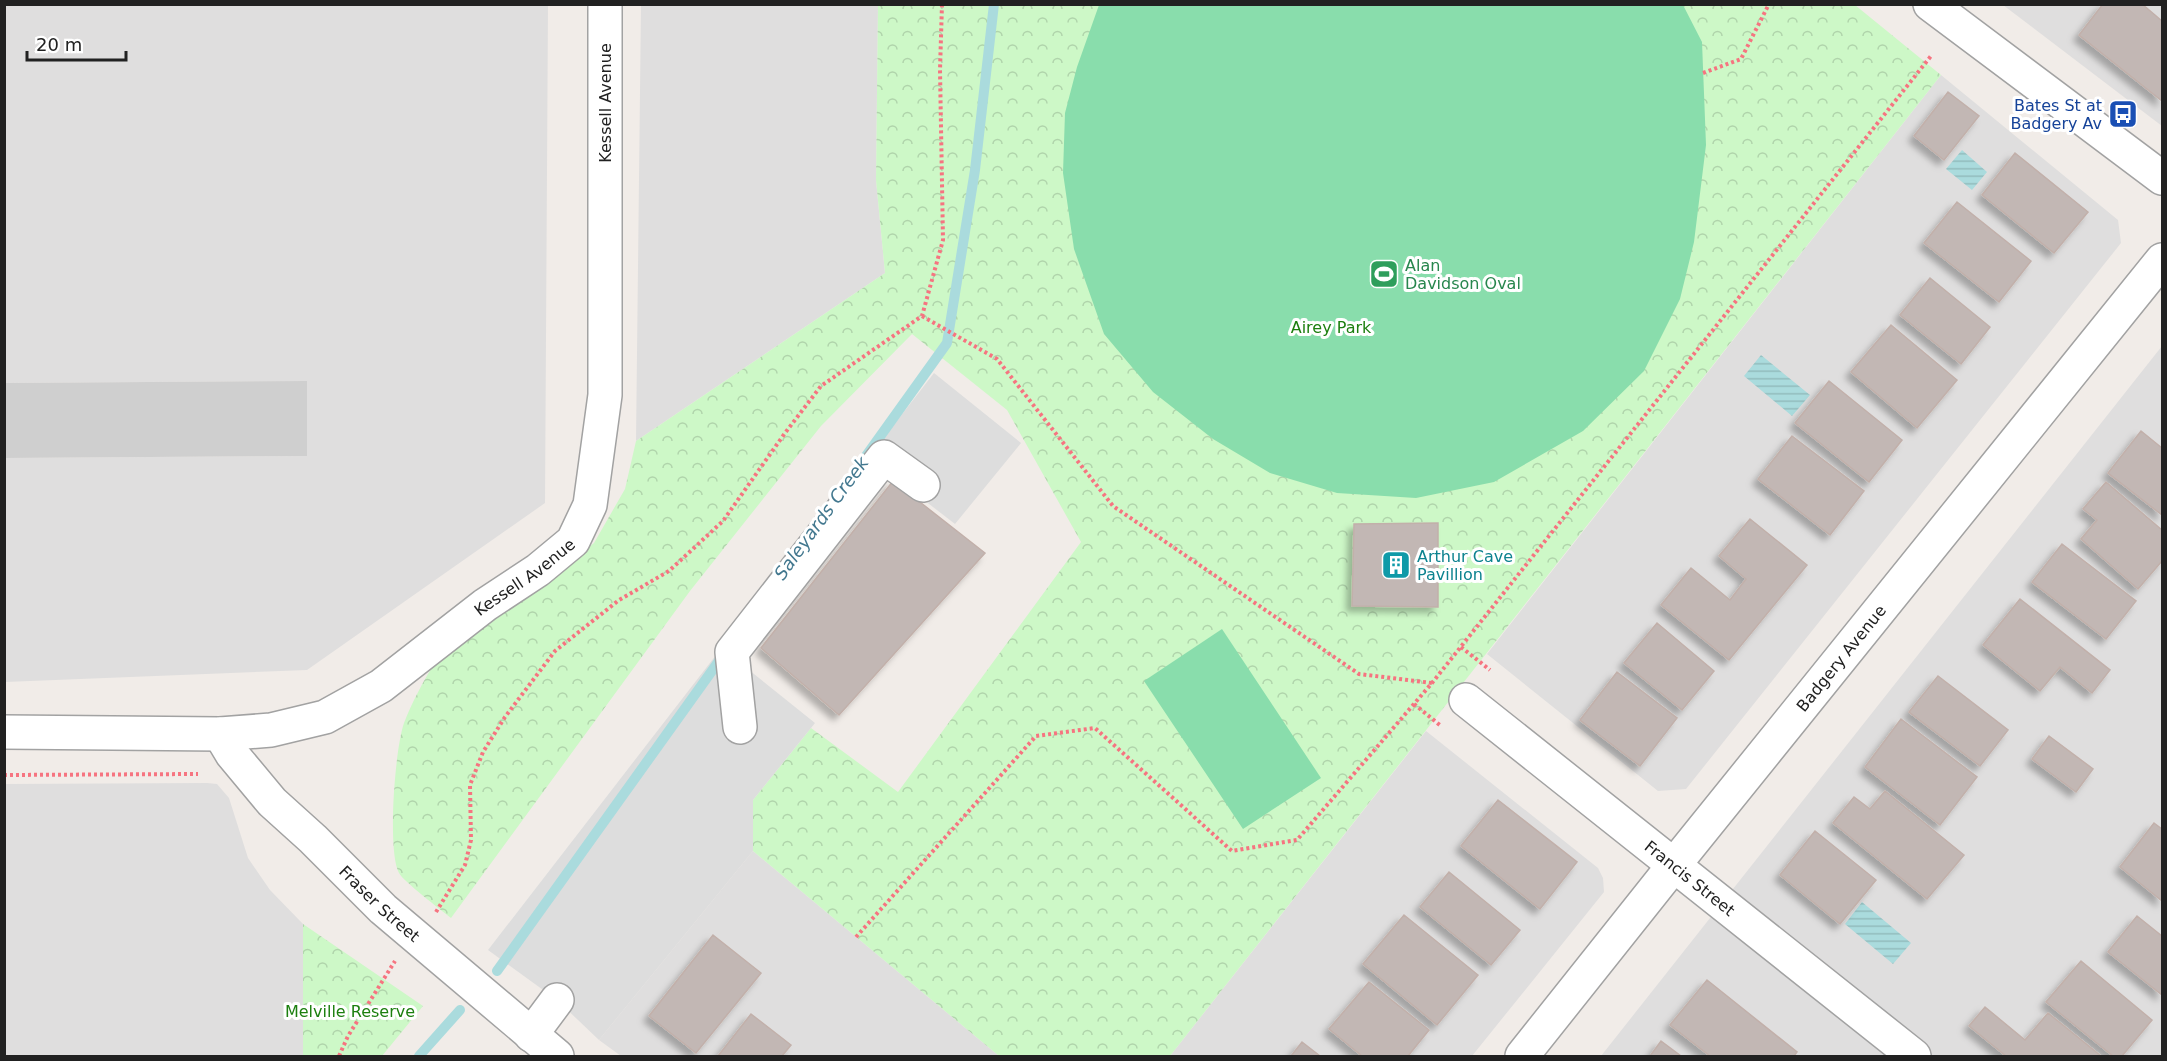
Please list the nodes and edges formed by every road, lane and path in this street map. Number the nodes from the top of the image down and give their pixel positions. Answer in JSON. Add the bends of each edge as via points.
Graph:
{"nodes":[{"id":1,"x":605,"y":4,"type":"edge"},
{"id":2,"x":942,"y":4,"type":"edge"},
{"id":3,"x":1769,"y":4,"type":"edge"},
{"id":4,"x":1930,"y":4,"type":"edge"},
{"id":5,"x":1931,"y":56,"type":"dead end"},
{"id":6,"x":1703,"y":73,"type":"dead end"},
{"id":7,"x":2163,"y":178,"type":"edge"},
{"id":8,"x":2163,"y":261,"type":"edge"},
{"id":9,"x":922,"y":316,"type":"junction"},
{"id":10,"x":923,"y":485,"type":"dead end"},
{"id":11,"x":1461,"y":647,"type":"junction"},
{"id":12,"x":1490,"y":670,"type":"dead end"},
{"id":13,"x":1432,"y":683,"type":"junction"},
{"id":14,"x":1466,"y":700,"type":"dead end"},
{"id":15,"x":1414,"y":704,"type":"junction"},
{"id":16,"x":740,"y":727,"type":"dead end"},
{"id":17,"x":1444,"y":728,"type":"dead end"},
{"id":18,"x":4,"y":732,"type":"edge"},
{"id":19,"x":220,"y":734,"type":"junction"},
{"id":20,"x":198,"y":774,"type":"dead end"},
{"id":21,"x":4,"y":775,"type":"edge"},
{"id":22,"x":1674,"y":865,"type":"junction"},
{"id":23,"x":441,"y":906,"type":"dead end"},
{"id":24,"x":856,"y":937,"type":"dead end"},
{"id":25,"x":389,"y":968,"type":"dead end"},
{"id":26,"x":557,"y":1000,"type":"dead end"},
{"id":27,"x":531,"y":1035,"type":"junction"},
{"id":28,"x":339,"y":1056,"type":"edge"},
{"id":29,"x":557,"y":1056,"type":"edge"},
{"id":30,"x":1522,"y":1056,"type":"edge"},
{"id":31,"x":1914,"y":1056,"type":"edge"}],
"edges":[{"from":1,"to":19,"type":"street","name":"Kessell Avenue","via":[[605,395],[590,506],[573,541],[381,686],[326,717],[271,730]]},
{"from":2,"to":9,"type":"path","via":[[943,240]]},
{"from":3,"to":6,"type":"path","via":[[1741,59]]},
{"from":4,"to":7,"type":"street"},
{"from":5,"to":11,"type":"path"},
{"from":8,"to":22,"type":"street","name":"Badgery Avenue"},
{"from":9,"to":13,"type":"path","via":[[997,359],[1113,506],[1359,674]]},
{"from":9,"to":23,"type":"path","via":[[821,386],[723,521],[669,571],[619,600],[555,651],[483,752],[470,785],[471,840],[465,865]]},
{"from":10,"to":16,"type":"street","via":[[884,457],[732,652]]},
{"from":11,"to":12,"type":"path"},
{"from":11,"to":13,"type":"path"},
{"from":13,"to":15,"type":"path"},
{"from":14,"to":22,"type":"street","name":"Francis Street"},
{"from":15,"to":17,"type":"path"},
{"from":15,"to":24,"type":"path","via":[[1297,840],[1232,851],[1095,728],[1036,736]]},
{"from":18,"to":19,"type":"street","name":"Kessell Avenue"},
{"from":19,"to":27,"type":"street","name":"Fraser Street","via":[[272,802],[382,909]]},
{"from":20,"to":21,"type":"path"},
{"from":22,"to":30,"type":"street","name":"Badgery Avenue"},
{"from":22,"to":31,"type":"street","name":"Francis Street"},
{"from":25,"to":28,"type":"path"},
{"from":26,"to":27,"type":"street"},
{"from":27,"to":29,"type":"street","name":"Fraser Street"}]}
